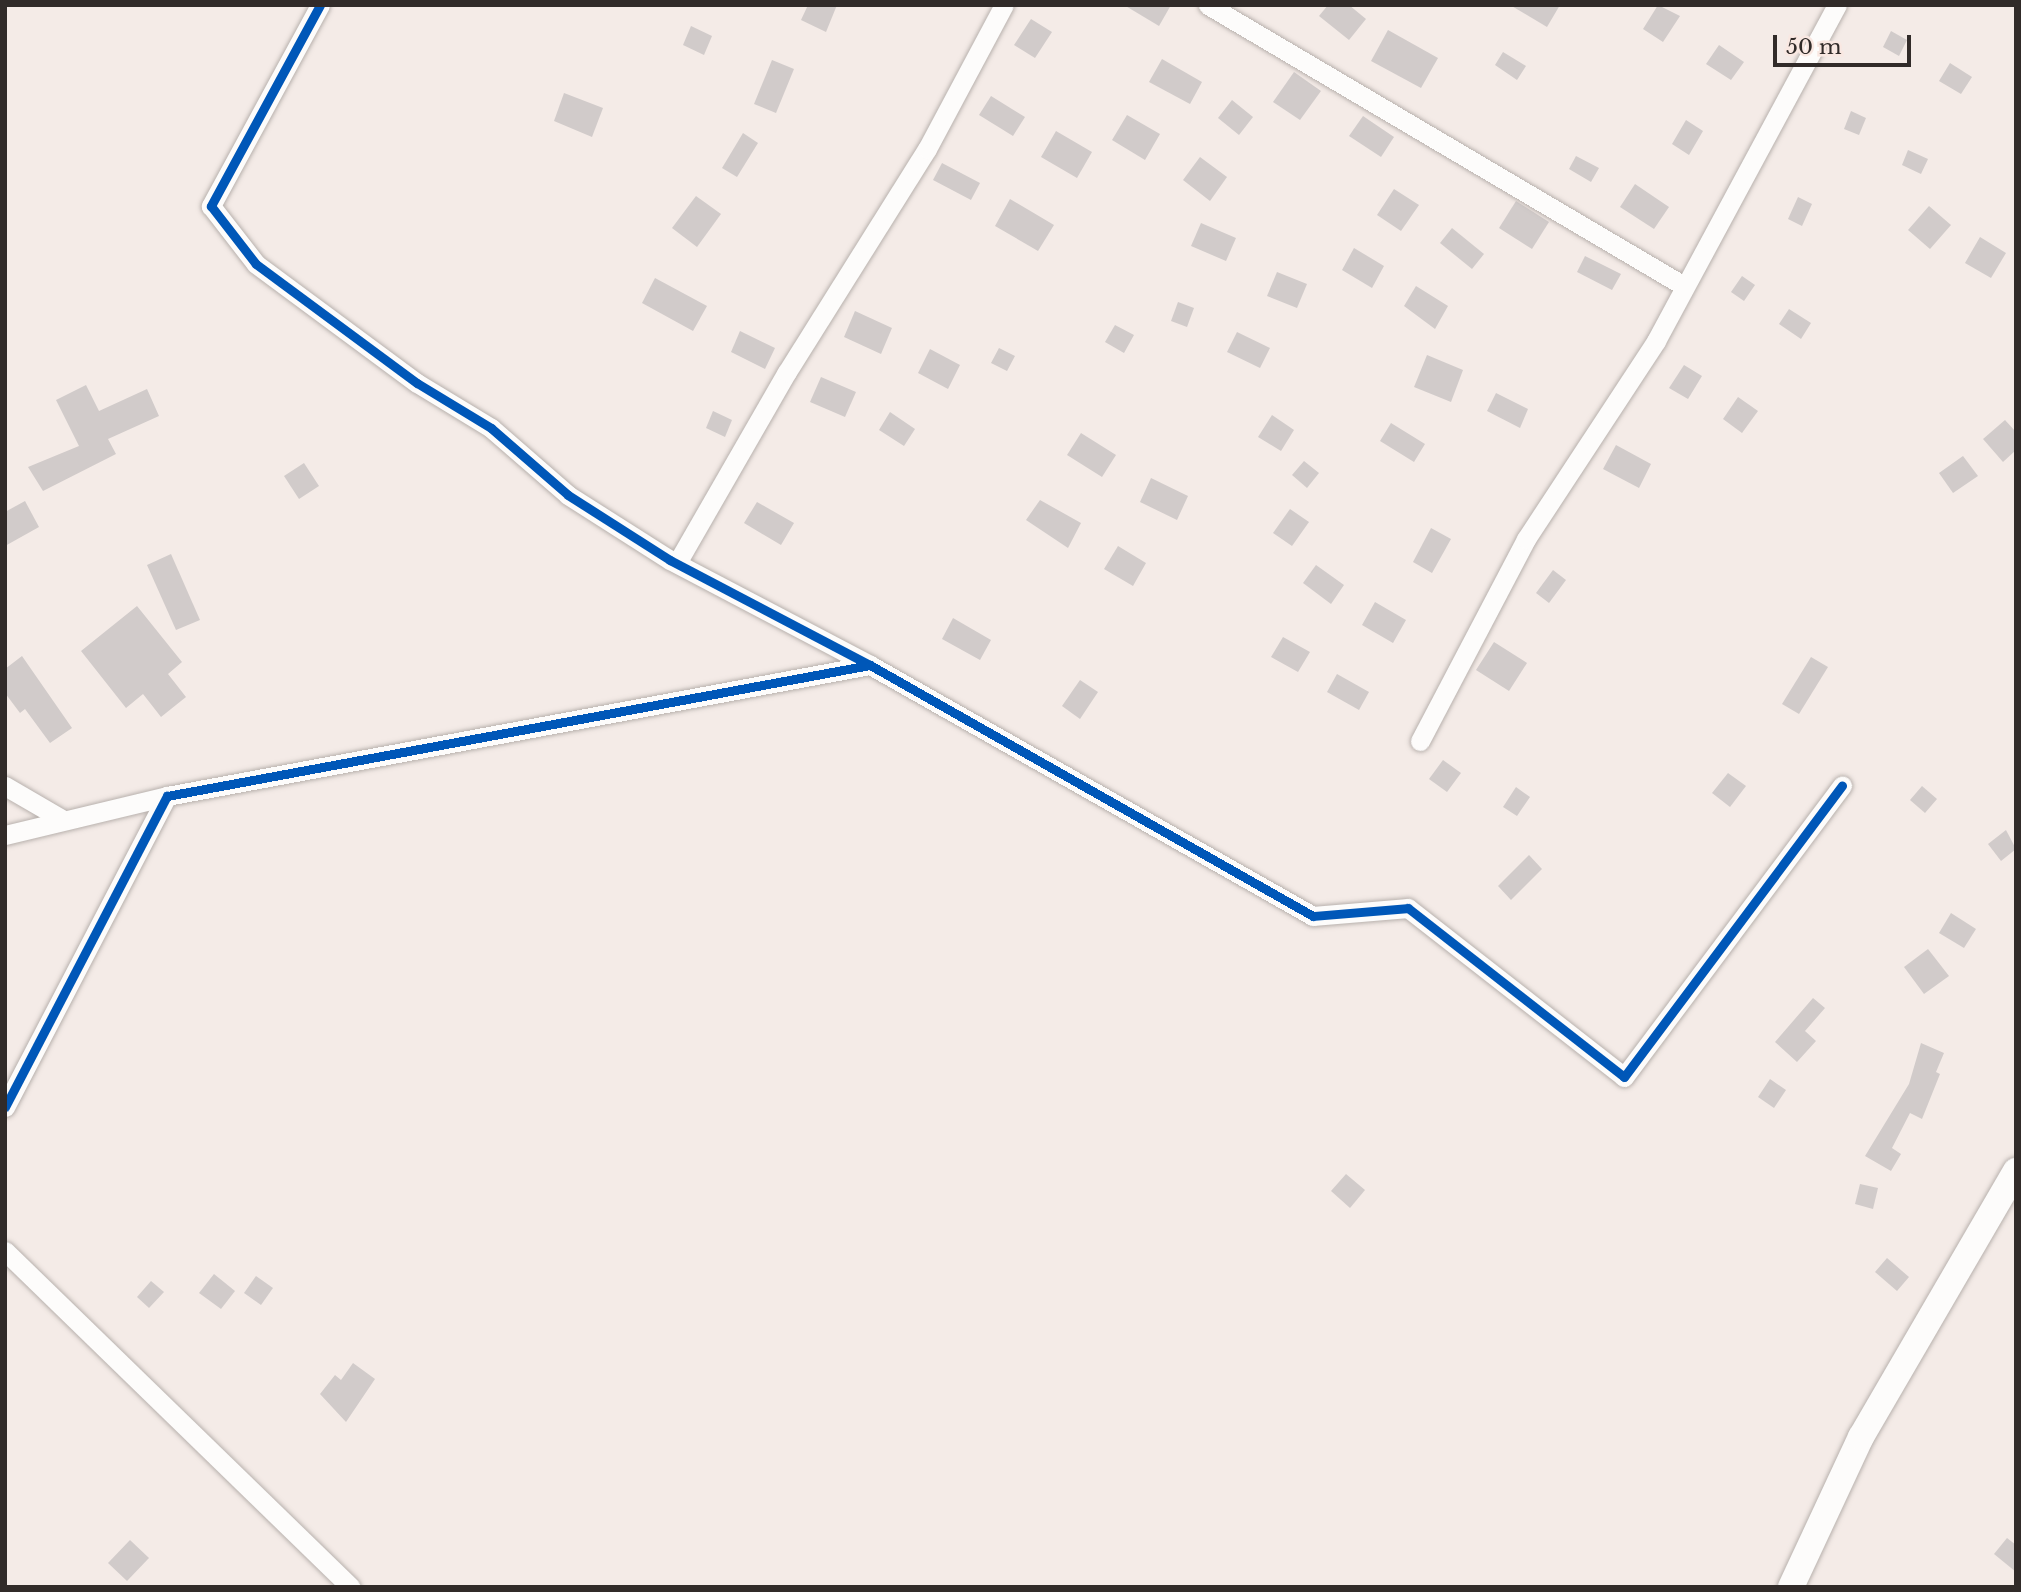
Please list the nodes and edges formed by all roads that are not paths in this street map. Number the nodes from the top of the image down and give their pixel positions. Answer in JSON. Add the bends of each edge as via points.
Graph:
{"nodes":[{"id":1,"x":320,"y":5,"type":"edge"},
{"id":2,"x":1004,"y":5,"type":"edge"},
{"id":3,"x":1208,"y":5,"type":"edge"},
{"id":4,"x":1837,"y":5,"type":"edge"},
{"id":5,"x":1684,"y":286,"type":"junction"},
{"id":6,"x":677,"y":563,"type":"junction"},
{"id":7,"x":870,"y":665,"type":"junction"},
{"id":8,"x":1420,"y":741,"type":"dead end"},
{"id":9,"x":5,"y":786,"type":"edge"},
{"id":10,"x":1842,"y":786,"type":"dead end"},
{"id":11,"x":167,"y":796,"type":"junction"},
{"id":12,"x":62,"y":819,"type":"junction"},
{"id":13,"x":5,"y":835,"type":"edge"},
{"id":14,"x":5,"y":1107,"type":"edge"},
{"id":15,"x":2016,"y":1171,"type":"edge"},
{"id":16,"x":5,"y":1251,"type":"edge"},
{"id":17,"x":351,"y":1587,"type":"edge"},
{"id":18,"x":1791,"y":1587,"type":"edge"}],
"edges":[{"from":1,"to":6,"type":"street","via":[[211,206],[256,264],[417,383],[491,428],[568,495]]},
{"from":2,"to":6,"type":"street","via":[[927,149],[787,372]]},
{"from":3,"to":5,"type":"street"},
{"from":4,"to":5,"type":"street"},
{"from":5,"to":8,"type":"street","via":[[1656,341],[1526,539]]},
{"from":6,"to":7,"type":"street"},
{"from":7,"to":10,"type":"street","via":[[1313,916],[1408,908],[1625,1077]]},
{"from":7,"to":11,"type":"street"},
{"from":9,"to":12,"type":"street"},
{"from":11,"to":12,"type":"street"},
{"from":11,"to":14,"type":"street"},
{"from":12,"to":13,"type":"street"},
{"from":15,"to":18,"type":"street","via":[[1861,1437]]},
{"from":16,"to":17,"type":"street"}]}
